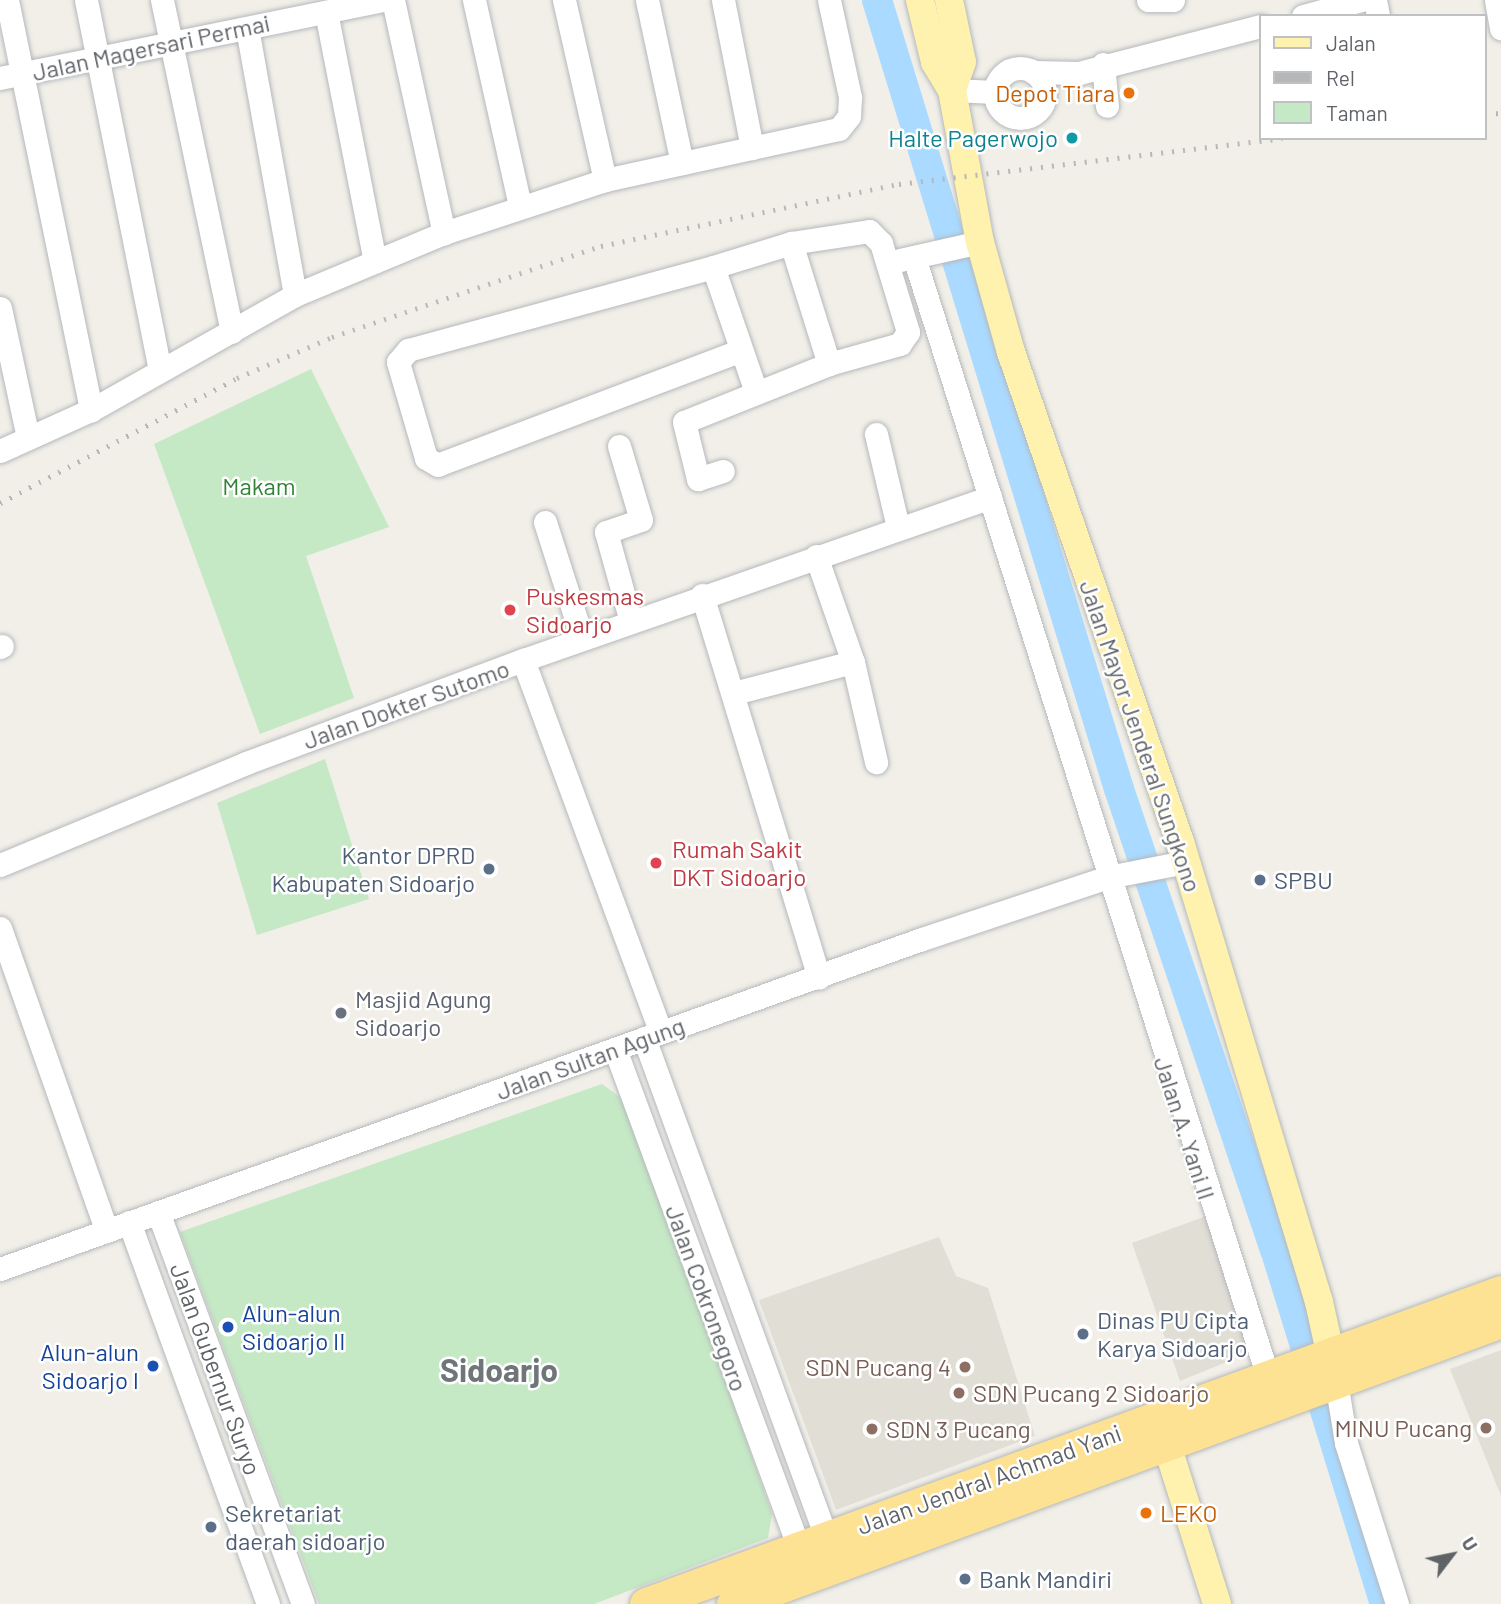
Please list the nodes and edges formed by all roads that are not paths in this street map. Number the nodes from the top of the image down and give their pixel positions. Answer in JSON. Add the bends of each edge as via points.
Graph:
{"nodes":[{"id":1,"x":7,"y":0,"type":"edge"},
{"id":2,"x":86,"y":0,"type":"edge"},
{"id":3,"x":162,"y":0,"type":"edge"},
{"id":4,"x":384,"y":0,"type":"edge"},
{"id":5,"x":393,"y":0,"type":"edge"},
{"id":6,"x":474,"y":0,"type":"edge"},
{"id":7,"x":564,"y":0,"type":"edge"},
{"id":8,"x":647,"y":0,"type":"edge"},
{"id":9,"x":723,"y":0,"type":"edge"},
{"id":10,"x":829,"y":0,"type":"edge"},
{"id":11,"x":1148,"y":0,"type":"edge"},
{"id":12,"x":1172,"y":0,"type":"edge"},
{"id":13,"x":1362,"y":0,"type":"edge"},
{"id":14,"x":1496,"y":0,"type":"edge"},
{"id":15,"x":949,"y":1,"type":"edge"},
{"id":16,"x":920,"y":4,"type":"edge"},
{"id":17,"x":326,"y":12,"type":"junction"},
{"id":18,"x":1310,"y":14,"type":"edge"},
{"id":19,"x":1260,"y":26,"type":"edge"},
{"id":20,"x":247,"y":28,"type":"junction"},
{"id":21,"x":1501,"y":29,"type":"edge"},
{"id":22,"x":171,"y":44,"type":"junction"},
{"id":23,"x":97,"y":58,"type":"junction"},
{"id":24,"x":1103,"y":64,"type":"junction"},
{"id":25,"x":1033,"y":72,"type":"junction"},
{"id":26,"x":1079,"y":73,"type":"junction"},
{"id":27,"x":10,"y":76,"type":"edge"},
{"id":28,"x":952,"y":90,"type":"junction"},
{"id":29,"x":995,"y":92,"type":"junction"},
{"id":30,"x":1107,"y":106,"type":"dead end"},
{"id":31,"x":1041,"y":107,"type":"junction"},
{"id":32,"x":752,"y":148,"type":"junction"},
{"id":33,"x":682,"y":163,"type":"junction"},
{"id":34,"x":605,"y":180,"type":"junction"},
{"id":35,"x":520,"y":205,"type":"junction"},
{"id":36,"x":444,"y":233,"type":"junction"},
{"id":37,"x":791,"y":243,"type":"junction"},
{"id":38,"x":973,"y":243,"type":"junction"},
{"id":39,"x":918,"y":256,"type":"junction"},
{"id":40,"x":376,"y":261,"type":"junction"},
{"id":41,"x":887,"y":262,"type":"junction"},
{"id":42,"x":713,"y":267,"type":"junction"},
{"id":43,"x":295,"y":295,"type":"junction"},
{"id":44,"x":0,"y":308,"type":"edge"},
{"id":45,"x":232,"y":331,"type":"junction"},
{"id":46,"x":739,"y":351,"type":"junction"},
{"id":47,"x":829,"y":364,"type":"junction"},
{"id":48,"x":160,"y":370,"type":"junction"},
{"id":49,"x":756,"y":392,"type":"junction"},
{"id":50,"x":91,"y":410,"type":"junction"},
{"id":51,"x":876,"y":434,"type":"dead end"},
{"id":52,"x":28,"y":438,"type":"junction"},
{"id":53,"x":619,"y":446,"type":"dead end"},
{"id":54,"x":0,"y":451,"type":"edge"},
{"id":55,"x":723,"y":471,"type":"dead end"},
{"id":56,"x":990,"y":498,"type":"junction"},
{"id":57,"x":545,"y":522,"type":"dead end"},
{"id":58,"x":898,"y":527,"type":"junction"},
{"id":59,"x":816,"y":556,"type":"junction"},
{"id":60,"x":702,"y":595,"type":"junction"},
{"id":61,"x":630,"y":618,"type":"junction"},
{"id":62,"x":581,"y":635,"type":"junction"},
{"id":63,"x":523,"y":660,"type":"junction"},
{"id":64,"x":853,"y":662,"type":"junction"},
{"id":65,"x":734,"y":693,"type":"junction"},
{"id":66,"x":876,"y":762,"type":"dead end"},
{"id":67,"x":1185,"y":862,"type":"junction"},
{"id":68,"x":0,"y":865,"type":"edge"},
{"id":69,"x":1117,"y":876,"type":"junction"},
{"id":70,"x":0,"y":928,"type":"edge"},
{"id":71,"x":819,"y":976,"type":"junction"},
{"id":72,"x":652,"y":1034,"type":"junction"},
{"id":73,"x":615,"y":1049,"type":"junction"},
{"id":74,"x":158,"y":1212,"type":"junction"},
{"id":75,"x":118,"y":1226,"type":"junction"},
{"id":76,"x":0,"y":1269,"type":"edge"},
{"id":77,"x":1501,"y":1292,"type":"edge"},
{"id":78,"x":1501,"y":1321,"type":"edge"},
{"id":79,"x":1306,"y":1376,"type":"junction"},
{"id":80,"x":1166,"y":1442,"type":"junction"},
{"id":81,"x":812,"y":1554,"type":"junction"},
{"id":82,"x":268,"y":1604,"type":"edge"},
{"id":83,"x":303,"y":1604,"type":"edge"},
{"id":84,"x":646,"y":1604,"type":"edge"},
{"id":85,"x":733,"y":1604,"type":"edge"},
{"id":86,"x":1217,"y":1604,"type":"edge"},
{"id":87,"x":1397,"y":1604,"type":"edge"}],
"edges":[{"from":1,"to":27,"type":"street"},
{"from":2,"to":23,"type":"street"},
{"from":3,"to":22,"type":"street"},
{"from":4,"to":17,"type":"street","name":"Jalan Magersari Permai"},
{"from":5,"to":36,"type":"street"},
{"from":6,"to":35,"type":"street"},
{"from":7,"to":34,"type":"street"},
{"from":8,"to":33,"type":"street"},
{"from":9,"to":32,"type":"street"},
{"from":10,"to":32,"type":"street","via":[[849,116],[839,129]]},
{"from":11,"to":12,"type":"street"},
{"from":13,"to":18,"type":"street"},
{"from":14,"to":21,"type":"street"},
{"from":15,"to":16,"type":"main road"},
{"from":15,"to":28,"type":"main road","via":[[962,62]]},
{"from":16,"to":28,"type":"main road","via":[[934,62]]},
{"from":17,"to":20,"type":"street","name":"Jalan Magersari Permai"},
{"from":17,"to":40,"type":"street"},
{"from":19,"to":24,"type":"street"},
{"from":20,"to":22,"type":"street","name":"Jalan Magersari Permai"},
{"from":20,"to":43,"type":"street"},
{"from":22,"to":23,"type":"street","name":"Jalan Magersari Permai"},
{"from":22,"to":45,"type":"street"},
{"from":23,"to":27,"type":"street","name":"Jalan Magersari Permai"},
{"from":23,"to":48,"type":"street"},
{"from":24,"to":26,"type":"street"},
{"from":24,"to":30,"type":"street"},
{"from":25,"to":26,"type":"street"},
{"from":25,"to":29,"type":"street","via":[[1008,70]]},
{"from":25,"to":31,"type":"street","via":[[1045,89]]},
{"from":26,"to":31,"type":"street"},
{"from":27,"to":50,"type":"street"},
{"from":28,"to":29,"type":"street"},
{"from":28,"to":38,"type":"main road","name":"Jalan Mayor Jenderal Sungkono"},
{"from":29,"to":31,"type":"street","via":[[1000,109],[1017,118]]},
{"from":32,"to":33,"type":"street"},
{"from":33,"to":34,"type":"street"},
{"from":34,"to":35,"type":"street"},
{"from":35,"to":36,"type":"street"},
{"from":36,"to":40,"type":"street"},
{"from":37,"to":41,"type":"street","via":[[869,231]]},
{"from":37,"to":42,"type":"street"},
{"from":37,"to":47,"type":"street"},
{"from":38,"to":39,"type":"street"},
{"from":38,"to":67,"type":"main road","name":"Jalan Mayor Jenderal Sungkono"},
{"from":39,"to":41,"type":"street"},
{"from":39,"to":56,"type":"street","name":"Jalan A. Yani II"},
{"from":40,"to":43,"type":"street"},
{"from":41,"to":47,"type":"street","via":[[907,340]]},
{"from":42,"to":46,"type":"street"},
{"from":42,"to":46,"type":"street","via":[[402,353],[398,362],[426,458],[438,465]]},
{"from":43,"to":45,"type":"street"},
{"from":44,"to":52,"type":"street"},
{"from":45,"to":48,"type":"street"},
{"from":46,"to":49,"type":"street"},
{"from":47,"to":49,"type":"street"},
{"from":48,"to":50,"type":"street"},
{"from":49,"to":55,"type":"street","via":[[684,422],[698,479]]},
{"from":50,"to":52,"type":"street"},
{"from":51,"to":58,"type":"street"},
{"from":52,"to":54,"type":"street"},
{"from":53,"to":61,"type":"street","via":[[641,520],[607,532]]},
{"from":56,"to":58,"type":"street"},
{"from":56,"to":69,"type":"street","name":"Jalan A. Yani II"},
{"from":57,"to":62,"type":"street"},
{"from":58,"to":59,"type":"street"},
{"from":59,"to":60,"type":"street"},
{"from":59,"to":64,"type":"street"},
{"from":60,"to":61,"type":"street"},
{"from":60,"to":65,"type":"street"},
{"from":61,"to":62,"type":"street"},
{"from":62,"to":63,"type":"street"},
{"from":63,"to":68,"type":"street","name":"Jalan Dokter Sutomo","via":[[246,764]]},
{"from":63,"to":72,"type":"street","name":"Jalan Dokter Sutomo"},
{"from":64,"to":65,"type":"street"},
{"from":64,"to":66,"type":"street"},
{"from":65,"to":71,"type":"street"},
{"from":67,"to":69,"type":"street","name":"Jalan Sultan Agung"},
{"from":67,"to":79,"type":"main road","name":"Jalan Mayor Jenderal Sungkono"},
{"from":69,"to":71,"type":"street","name":"Jalan Sultan Agung"},
{"from":69,"to":79,"type":"street","name":"Jalan A. Yani II"},
{"from":70,"to":75,"type":"street"},
{"from":71,"to":72,"type":"street","name":"Jalan Sultan Agung"},
{"from":72,"to":73,"type":"street","name":"Jalan Sultan Agung"},
{"from":72,"to":81,"type":"street","name":"Jalan Cokronegoro"},
{"from":73,"to":74,"type":"street","name":"Jalan Sultan Agung"},
{"from":73,"to":81,"type":"street","name":"Jalan Cokronegoro"},
{"from":74,"to":75,"type":"street","name":"Jalan Sultan Agung"},
{"from":74,"to":83,"type":"street","name":"Jalan Gubernur Suryo"},
{"from":75,"to":76,"type":"street","name":"Jalan Sultan Agung"},
{"from":75,"to":82,"type":"street","name":"Jalan Gubernur Suryo"},
{"from":77,"to":79,"type":"highway"},
{"from":78,"to":79,"type":"highway"},
{"from":79,"to":80,"type":"highway","name":"Jalan Jendral Achmad Yani"},
{"from":79,"to":81,"type":"highway","name":"Jalan Jendral Achmad Yani"},
{"from":79,"to":87,"type":"street","name":"Jalan A. Yani II","via":[[1346,1443]]},
{"from":80,"to":81,"type":"highway","name":"Jalan Jendral Achmad Yani"},
{"from":80,"to":86,"type":"main road"},
{"from":81,"to":84,"type":"highway","name":"Jalan Jendral Achmad Yani"},
{"from":81,"to":85,"type":"highway","name":"Jalan Jendral Achmad Yani"}]}
